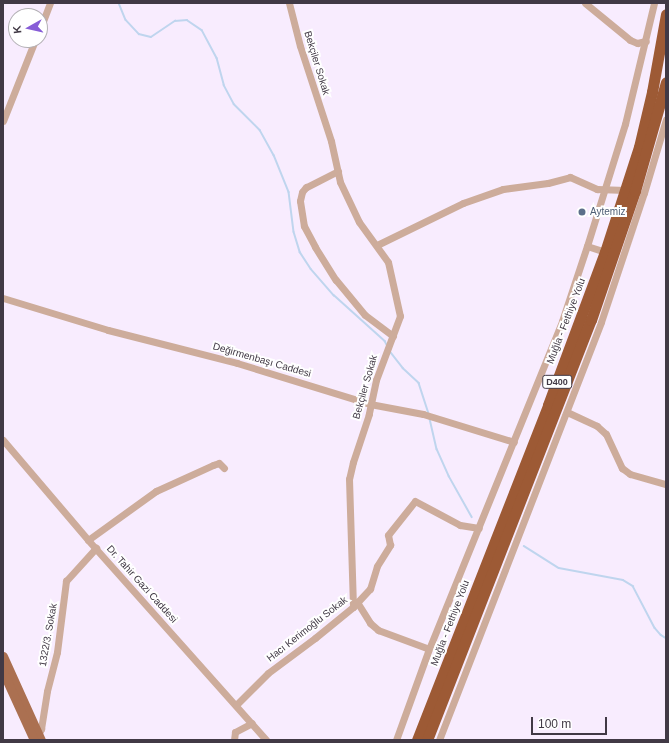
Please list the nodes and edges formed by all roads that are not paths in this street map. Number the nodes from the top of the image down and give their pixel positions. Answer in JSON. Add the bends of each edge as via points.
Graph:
{"nodes":[{"id":1,"x":289,"y":3,"type":"edge"},
{"id":2,"x":585,"y":3,"type":"edge"},
{"id":3,"x":654,"y":3,"type":"edge"},
{"id":4,"x":666,"y":14,"type":"edge"},
{"id":5,"x":646,"y":41,"type":"junction"},
{"id":6,"x":32,"y":48,"type":"edge"},
{"id":7,"x":666,"y":82,"type":"edge"},
{"id":8,"x":666,"y":119,"type":"edge"},
{"id":9,"x":3,"y":121,"type":"edge"},
{"id":10,"x":338,"y":171,"type":"junction"},
{"id":11,"x":605,"y":190,"type":"junction"},
{"id":12,"x":625,"y":190,"type":"junction"},
{"id":13,"x":377,"y":245,"type":"junction"},
{"id":14,"x":587,"y":246,"type":"junction"},
{"id":15,"x":605,"y":252,"type":"junction"},
{"id":16,"x":3,"y":298,"type":"edge"},
{"id":17,"x":598,"y":316,"type":"junction"},
{"id":18,"x":391,"y":340,"type":"junction"},
{"id":19,"x":581,"y":360,"type":"junction"},
{"id":20,"x":370,"y":404,"type":"junction"},
{"id":21,"x":567,"y":412,"type":"junction"},
{"id":22,"x":3,"y":440,"type":"edge"},
{"id":23,"x":514,"y":442,"type":"junction"},
{"id":24,"x":224,"y":468,"type":"dead end"},
{"id":25,"x":666,"y":484,"type":"edge"},
{"id":26,"x":523,"y":509,"type":"junction"},
{"id":27,"x":479,"y":528,"type":"junction"},
{"id":28,"x":88,"y":540,"type":"junction"},
{"id":29,"x":96,"y":548,"type":"junction"},
{"id":30,"x":355,"y":605,"type":"junction"},
{"id":31,"x":429,"y":649,"type":"junction"},
{"id":32,"x":3,"y":656,"type":"edge"},
{"id":33,"x":3,"y":672,"type":"edge"},
{"id":34,"x":236,"y":705,"type":"junction"},
{"id":35,"x":252,"y":723,"type":"junction"},
{"id":36,"x":38,"y":738,"type":"edge"},
{"id":37,"x":234,"y":740,"type":"edge"},
{"id":38,"x":266,"y":740,"type":"edge"},
{"id":39,"x":396,"y":740,"type":"edge"},
{"id":40,"x":417,"y":740,"type":"edge"},
{"id":41,"x":427,"y":740,"type":"edge"},
{"id":42,"x":439,"y":740,"type":"edge"}],
"edges":[{"from":1,"to":10,"type":"street","name":"Bekçiler Sokak"},
{"from":2,"to":5,"type":"street","via":[[630,40],[637,44]]},
{"from":3,"to":5,"type":"street"},
{"from":4,"to":12,"type":"highway","name":"Muğla - Fethiye Yolu","number":"D400","via":[[639,147]]},
{"from":5,"to":11,"type":"street"},
{"from":6,"to":9,"type":"street"},
{"from":7,"to":17,"type":"highway","number":"D400"},
{"from":8,"to":17,"type":"street","via":[[644,193]]},
{"from":10,"to":13,"type":"street","name":"Bekçiler Sokak","via":[[340,182],[359,222]]},
{"from":10,"to":18,"type":"street","via":[[306,187],[302,192],[300,201],[304,226],[336,280],[365,315]]},
{"from":11,"to":12,"type":"street"},
{"from":11,"to":13,"type":"street","via":[[570,177],[548,183],[503,189],[463,203]]},
{"from":11,"to":14,"type":"street"},
{"from":12,"to":15,"type":"highway","name":"Muğla - Fethiye Yolu","number":"D400"},
{"from":13,"to":18,"type":"street","name":"Bekçiler Sokak","via":[[388,262],[400,316]]},
{"from":14,"to":15,"type":"street"},
{"from":14,"to":23,"type":"street","via":[[562,321]]},
{"from":15,"to":40,"type":"highway","name":"Muğla - Fethiye Yolu","number":"D400"},
{"from":16,"to":20,"type":"street","name":"Değirmenbaşı Caddesi","via":[[101,328],[237,363]]},
{"from":17,"to":19,"type":"highway","number":"D400"},
{"from":18,"to":20,"type":"street","name":"Bekçiler Sokak"},
{"from":19,"to":21,"type":"street"},
{"from":19,"to":26,"type":"highway","number":"D400"},
{"from":20,"to":23,"type":"street","name":"Değirmenbaşı Caddesi","via":[[423,414]]},
{"from":20,"to":30,"type":"street","name":"Bekçiler Sokak","via":[[349,479]]},
{"from":21,"to":25,"type":"street","via":[[597,426],[606,434],[622,468],[630,474]]},
{"from":21,"to":26,"type":"street"},
{"from":22,"to":28,"type":"street","name":"Dr. Tahir Gazi Caddesi"},
{"from":23,"to":27,"type":"street"},
{"from":24,"to":28,"type":"street","via":[[219,463],[213,465],[156,491]]},
{"from":26,"to":41,"type":"highway","number":"D400"},
{"from":26,"to":42,"type":"street"},
{"from":27,"to":30,"type":"street","name":"Hacı Kerimoğlu Sokak","via":[[460,525],[415,501],[388,535],[390,545],[377,566],[370,589]]},
{"from":27,"to":31,"type":"street"},
{"from":28,"to":29,"type":"street","name":"Dr. Tahir Gazi Caddesi"},
{"from":29,"to":34,"type":"street","name":"Dr. Tahir Gazi Caddesi"},
{"from":29,"to":36,"type":"street","name":"1322/3. Sokak","via":[[66,581],[57,652]]},
{"from":30,"to":31,"type":"street","via":[[378,630]]},
{"from":30,"to":34,"type":"street","name":"Hacı Kerimoğlu Sokak","via":[[268,673]]},
{"from":31,"to":39,"type":"street"},
{"from":32,"to":36,"type":"main road"},
{"from":33,"to":36,"type":"main road"},
{"from":34,"to":35,"type":"street","name":"Dr. Tahir Gazi Caddesi"},
{"from":35,"to":37,"type":"street","via":[[235,732]]},
{"from":35,"to":38,"type":"street","name":"Dr. Tahir Gazi Caddesi"}]}
